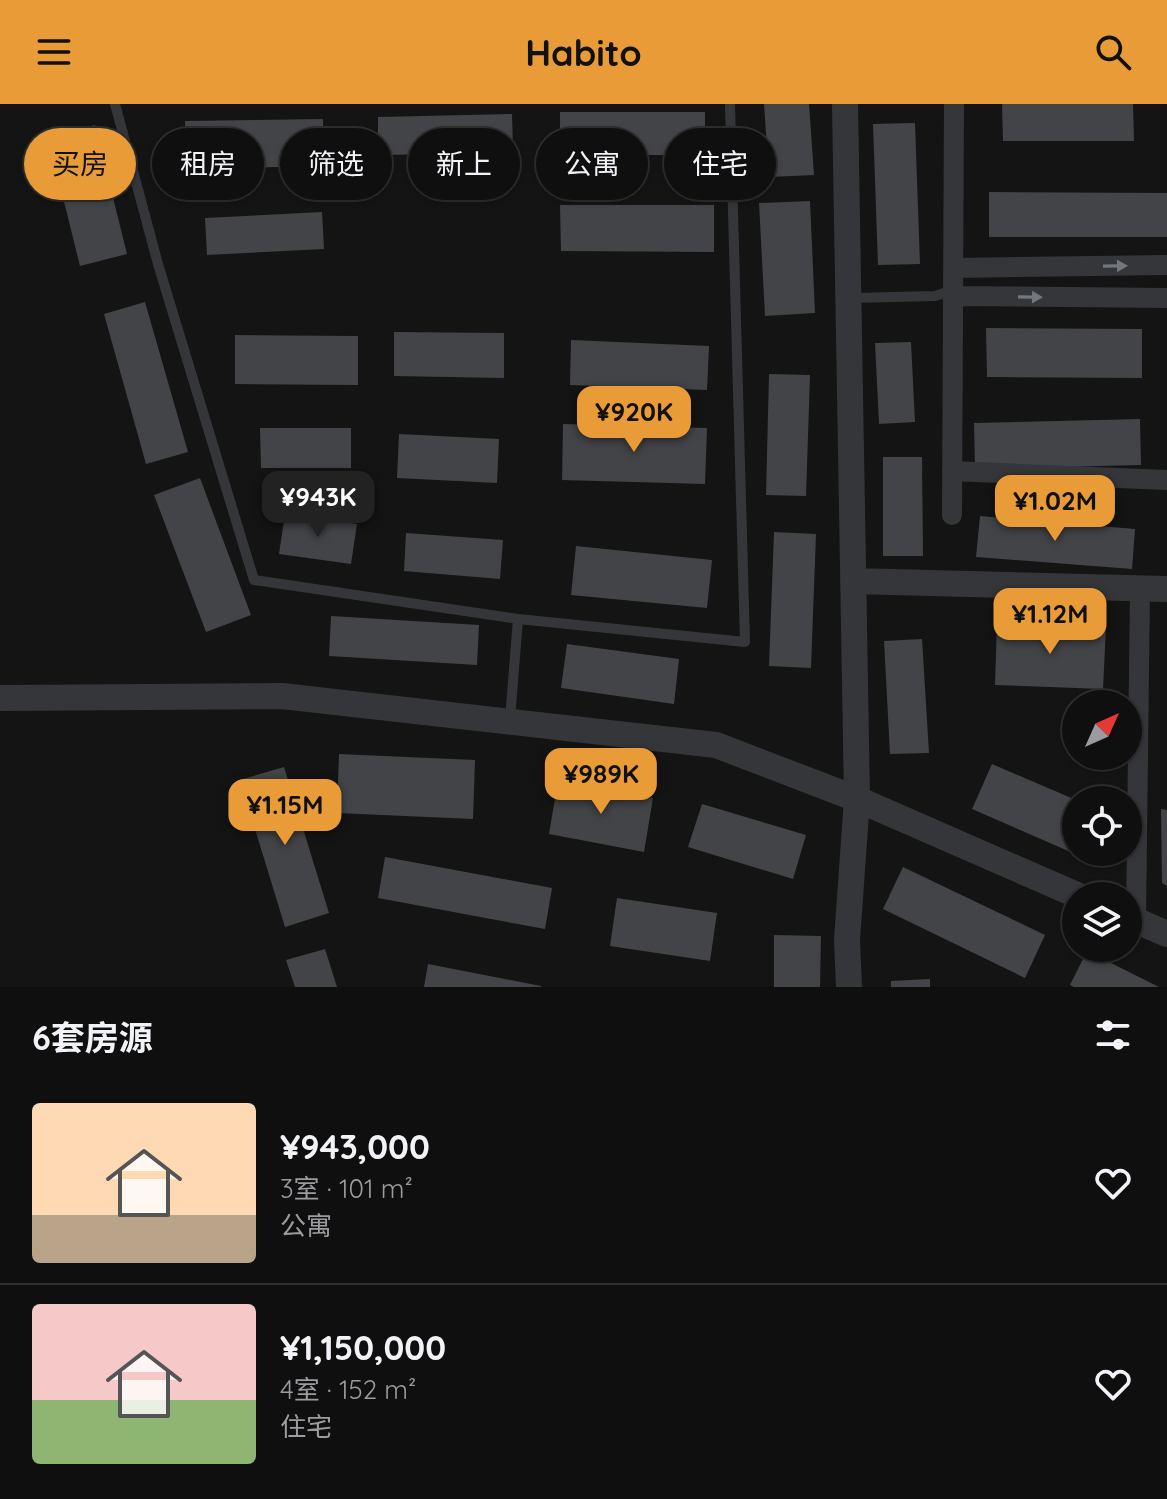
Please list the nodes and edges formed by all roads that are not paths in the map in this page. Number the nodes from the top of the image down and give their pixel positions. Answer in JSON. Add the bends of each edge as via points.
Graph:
{"nodes":[{"id":1,"x":115,"y":104,"type":"edge"},
{"id":2,"x":730,"y":104,"type":"edge"},
{"id":3,"x":845,"y":104,"type":"edge"},
{"id":4,"x":954,"y":104,"type":"edge"},
{"id":5,"x":1167,"y":265,"type":"edge"},
{"id":6,"x":953,"y":268,"type":"junction"},
{"id":7,"x":952,"y":293,"type":"junction"},
{"id":8,"x":849,"y":298,"type":"junction"},
{"id":9,"x":1167,"y":298,"type":"edge"},
{"id":10,"x":952,"y":471,"type":"junction"},
{"id":11,"x":1167,"y":480,"type":"edge"},
{"id":12,"x":952,"y":515,"type":"dead end"},
{"id":13,"x":853,"y":581,"type":"junction"},
{"id":14,"x":1140,"y":588,"type":"junction"},
{"id":15,"x":1167,"y":589,"type":"edge"},
{"id":16,"x":518,"y":619,"type":"junction"},
{"id":17,"x":0,"y":698,"type":"edge"},
{"id":18,"x":510,"y":721,"type":"junction"},
{"id":19,"x":857,"y":799,"type":"junction"},
{"id":20,"x":1133,"y":882,"type":"edge"},
{"id":21,"x":1062,"y":889,"type":"edge"},
{"id":22,"x":1142,"y":923,"type":"edge"},
{"id":23,"x":1167,"y":934,"type":"edge"},
{"id":24,"x":849,"y":987,"type":"edge"}],
"edges":[{"from":1,"to":16,"type":"lane","via":[[254,580]]},
{"from":2,"to":16,"type":"lane","via":[[745,642]]},
{"from":3,"to":8,"type":"street"},
{"from":4,"to":6,"type":"street"},
{"from":6,"to":5,"type":"street","one_way":true},
{"from":6,"to":7,"type":"street"},
{"from":7,"to":8,"type":"lane"},
{"from":7,"to":9,"type":"street","one_way":true},
{"from":7,"to":10,"type":"street"},
{"from":8,"to":13,"type":"street"},
{"from":10,"to":11,"type":"street"},
{"from":10,"to":12,"type":"street"},
{"from":13,"to":14,"type":"street"},
{"from":13,"to":19,"type":"street"},
{"from":14,"to":15,"type":"street"},
{"from":14,"to":20,"type":"street"},
{"from":16,"to":18,"type":"lane"},
{"from":17,"to":18,"type":"street","via":[[282,696]]},
{"from":18,"to":19,"type":"street","via":[[716,745]]},
{"from":19,"to":21,"type":"street"},
{"from":19,"to":24,"type":"street"},
{"from":22,"to":23,"type":"street"}]}
